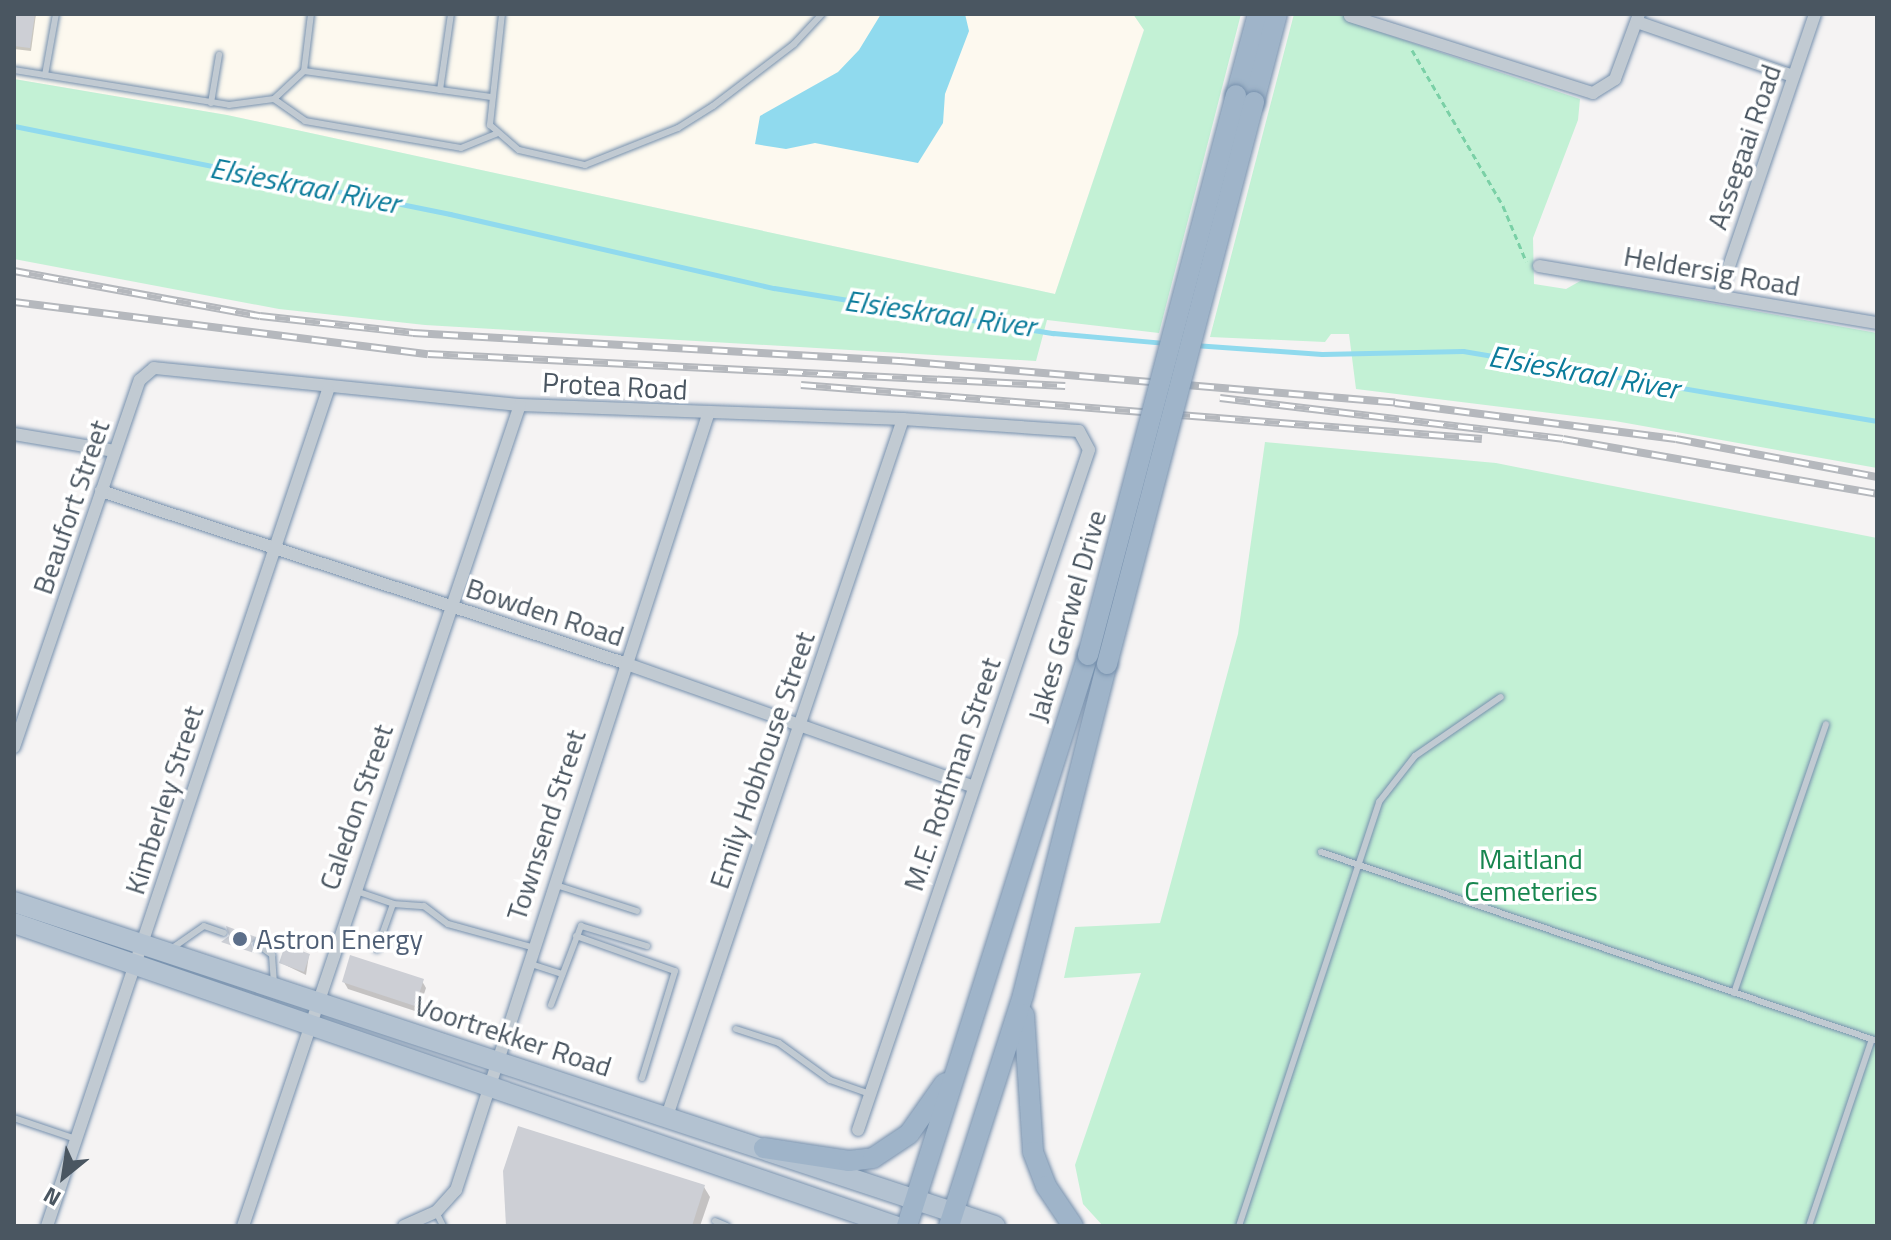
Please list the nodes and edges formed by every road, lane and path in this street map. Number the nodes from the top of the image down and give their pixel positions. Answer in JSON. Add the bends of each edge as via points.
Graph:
{"nodes":[{"id":1,"x":56,"y":14,"type":"edge"},
{"id":2,"x":311,"y":14,"type":"edge"},
{"id":3,"x":451,"y":14,"type":"edge"},
{"id":4,"x":502,"y":14,"type":"edge"},
{"id":5,"x":822,"y":14,"type":"edge"},
{"id":6,"x":1277,"y":14,"type":"edge"},
{"id":7,"x":1815,"y":14,"type":"edge"},
{"id":8,"x":1257,"y":16,"type":"edge"},
{"id":9,"x":1350,"y":16,"type":"dead end"},
{"id":10,"x":1370,"y":18,"type":"edge"},
{"id":11,"x":1638,"y":18,"type":"edge"},
{"id":12,"x":1392,"y":30,"type":"junction"},
{"id":13,"x":219,"y":55,"type":"dead end"},
{"id":14,"x":14,"y":70,"type":"edge"},
{"id":15,"x":304,"y":71,"type":"junction"},
{"id":16,"x":45,"y":75,"type":"junction"},
{"id":17,"x":1793,"y":76,"type":"junction"},
{"id":18,"x":440,"y":90,"type":"junction"},
{"id":19,"x":491,"y":97,"type":"junction"},
{"id":20,"x":274,"y":99,"type":"junction"},
{"id":21,"x":1245,"y":99,"type":"junction"},
{"id":22,"x":211,"y":103,"type":"junction"},
{"id":23,"x":496,"y":134,"type":"junction"},
{"id":24,"x":1539,"y":266,"type":"joint"},
{"id":25,"x":1719,"y":296,"type":"junction"},
{"id":26,"x":1877,"y":323,"type":"edge"},
{"id":27,"x":145,"y":373,"type":"joint"},
{"id":28,"x":328,"y":390,"type":"junction"},
{"id":29,"x":520,"y":405,"type":"junction"},
{"id":30,"x":708,"y":415,"type":"junction"},
{"id":31,"x":903,"y":419,"type":"junction"},
{"id":32,"x":14,"y":434,"type":"edge"},
{"id":33,"x":1084,"y":434,"type":"joint"},
{"id":34,"x":115,"y":451,"type":"junction"},
{"id":35,"x":101,"y":491,"type":"junction"},
{"id":36,"x":272,"y":548,"type":"junction"},
{"id":37,"x":451,"y":606,"type":"junction"},
{"id":38,"x":1098,"y":659,"type":"junction"},
{"id":39,"x":624,"y":663,"type":"junction"},
{"id":40,"x":1501,"y":697,"type":"dead end"},
{"id":41,"x":1826,"y":724,"type":"dead end"},
{"id":42,"x":798,"y":728,"type":"junction"},
{"id":43,"x":14,"y":747,"type":"edge"},
{"id":44,"x":972,"y":786,"type":"junction"},
{"id":45,"x":1321,"y":852,"type":"dead end"},
{"id":46,"x":1361,"y":865,"type":"junction"},
{"id":47,"x":552,"y":883,"type":"junction"},
{"id":48,"x":353,"y":890,"type":"junction"},
{"id":49,"x":14,"y":902,"type":"edge"},
{"id":50,"x":393,"y":904,"type":"junction"},
{"id":51,"x":637,"y":911,"type":"dead end"},
{"id":52,"x":14,"y":923,"type":"edge"},
{"id":53,"x":224,"y":933,"type":"dead end"},
{"id":54,"x":576,"y":936,"type":"junction"},
{"id":55,"x":257,"y":944,"type":"dead end"},
{"id":56,"x":647,"y":946,"type":"dead end"},
{"id":57,"x":531,"y":947,"type":"junction"},
{"id":58,"x":377,"y":949,"type":"dead end"},
{"id":59,"x":166,"y":954,"type":"junction"},
{"id":60,"x":138,"y":955,"type":"junction"},
{"id":61,"x":527,"y":962,"type":"junction"},
{"id":62,"x":562,"y":974,"type":"junction"},
{"id":63,"x":274,"y":990,"type":"junction"},
{"id":64,"x":1734,"y":993,"type":"junction"},
{"id":65,"x":1023,"y":995,"type":"junction"},
{"id":66,"x":318,"y":1003,"type":"junction"},
{"id":67,"x":551,"y":1005,"type":"dead end"},
{"id":68,"x":311,"y":1023,"type":"junction"},
{"id":69,"x":736,"y":1029,"type":"dead end"},
{"id":70,"x":1874,"y":1040,"type":"edge"},
{"id":71,"x":495,"y":1059,"type":"junction"},
{"id":72,"x":959,"y":1062,"type":"junction"},
{"id":73,"x":642,"y":1078,"type":"dead end"},
{"id":74,"x":490,"y":1084,"type":"junction"},
{"id":75,"x":870,"y":1094,"type":"junction"},
{"id":76,"x":667,"y":1116,"type":"junction"},
{"id":77,"x":14,"y":1118,"type":"edge"},
{"id":78,"x":858,"y":1130,"type":"dead end"},
{"id":79,"x":76,"y":1139,"type":"junction"},
{"id":80,"x":764,"y":1148,"type":"junction"},
{"id":81,"x":916,"y":1200,"type":"junction"},
{"id":82,"x":436,"y":1212,"type":"junction"},
{"id":83,"x":952,"y":1219,"type":"edge"},
{"id":84,"x":715,"y":1221,"type":"dead end"},
{"id":85,"x":47,"y":1226,"type":"edge"},
{"id":86,"x":243,"y":1226,"type":"edge"},
{"id":87,"x":404,"y":1226,"type":"edge"},
{"id":88,"x":443,"y":1226,"type":"edge"},
{"id":89,"x":727,"y":1226,"type":"edge"},
{"id":90,"x":895,"y":1226,"type":"edge"},
{"id":91,"x":907,"y":1226,"type":"edge"},
{"id":92,"x":995,"y":1226,"type":"edge"},
{"id":93,"x":1073,"y":1226,"type":"edge"},
{"id":94,"x":1239,"y":1226,"type":"edge"},
{"id":95,"x":1809,"y":1226,"type":"edge"}],
"edges":[{"from":1,"to":16,"type":"lane"},
{"from":2,"to":15,"type":"lane"},
{"from":3,"to":18,"type":"lane"},
{"from":4,"to":19,"type":"lane"},
{"from":5,"to":23,"type":"lane","via":[[794,44],[713,106],[599,163],[574,164],[531,154]]},
{"from":6,"to":21,"type":"highway","name":"Jakes Gerwel Drive"},
{"from":7,"to":17,"type":"street","name":"Assegaai Road"},
{"from":8,"to":21,"type":"highway","name":"Jakes Gerwel Drive"},
{"from":9,"to":10,"type":"street"},
{"from":10,"to":12,"type":"street"},
{"from":11,"to":12,"type":"street","via":[[1615,79],[1593,93]]},
{"from":11,"to":17,"type":"street"},
{"from":12,"to":24,"type":"path","via":[[1411,48],[1503,206],[1528,266]]},
{"from":13,"to":22,"type":"lane"},
{"from":14,"to":16,"type":"lane"},
{"from":15,"to":18,"type":"lane"},
{"from":15,"to":20,"type":"lane"},
{"from":16,"to":22,"type":"lane"},
{"from":17,"to":25,"type":"street","name":"Assegaai Road"},
{"from":18,"to":19,"type":"lane"},
{"from":19,"to":23,"type":"lane","via":[[488,114]]},
{"from":20,"to":22,"type":"lane","via":[[255,105]]},
{"from":20,"to":23,"type":"lane","via":[[305,121],[461,148]]},
{"from":21,"to":38,"type":"highway","name":"Jakes Gerwel Drive","bridge":true},
{"from":24,"to":25,"type":"street","name":"Heldersig Road"},
{"from":25,"to":26,"type":"street","name":"Heldersig Road"},
{"from":27,"to":28,"type":"street","name":"Protea Road","via":[[161,367]]},
{"from":27,"to":34,"type":"street","name":"Beaufort Street"},
{"from":28,"to":29,"type":"street","name":"Protea Road"},
{"from":28,"to":36,"type":"street","name":"Kimberley Street"},
{"from":29,"to":30,"type":"street","name":"Protea Road"},
{"from":29,"to":37,"type":"street","name":"Caledon Street"},
{"from":30,"to":31,"type":"street","name":"Protea Road"},
{"from":30,"to":39,"type":"street","name":"Townsend Street"},
{"from":31,"to":33,"type":"street","name":"Protea Road"},
{"from":31,"to":42,"type":"street","name":"Emily Hobhouse Street"},
{"from":32,"to":34,"type":"street"},
{"from":33,"to":44,"type":"street","name":"M.E. Rothman Street","via":[[1089,450]]},
{"from":34,"to":35,"type":"street","name":"Beaufort Street"},
{"from":35,"to":36,"type":"street","name":"Bowden Road"},
{"from":35,"to":43,"type":"street","name":"Beaufort Street"},
{"from":36,"to":37,"type":"street","name":"Bowden Road"},
{"from":36,"to":60,"type":"street","name":"Kimberley Street"},
{"from":37,"to":39,"type":"street","name":"Bowden Road"},
{"from":37,"to":48,"type":"street","name":"Caledon Street"},
{"from":38,"to":65,"type":"highway","name":"Jakes Gerwel Drive"},
{"from":38,"to":72,"type":"highway","name":"Jakes Gerwel Drive"},
{"from":39,"to":42,"type":"street","name":"Bowden Road"},
{"from":39,"to":47,"type":"street","name":"Townsend Street"},
{"from":40,"to":46,"type":"lane","via":[[1453,726],[1399,771],[1379,802]]},
{"from":41,"to":64,"type":"lane"},
{"from":42,"to":44,"type":"street","name":"Bowden Road"},
{"from":42,"to":76,"type":"street","name":"Emily Hobhouse Street"},
{"from":44,"to":75,"type":"street","name":"M.E. Rothman Street"},
{"from":45,"to":46,"type":"lane"},
{"from":46,"to":64,"type":"lane"},
{"from":46,"to":94,"type":"lane"},
{"from":47,"to":51,"type":"lane"},
{"from":47,"to":57,"type":"street","name":"Townsend Street"},
{"from":48,"to":50,"type":"lane"},
{"from":48,"to":66,"type":"street","name":"Caledon Street"},
{"from":49,"to":60,"type":"main road","name":"Voortrekker Road"},
{"from":50,"to":57,"type":"lane","via":[[424,906],[448,924]]},
{"from":50,"to":58,"type":"lane"},
{"from":52,"to":60,"type":"main road","name":"Voortrekker Road"},
{"from":53,"to":59,"type":"lane","via":[[204,926]]},
{"from":54,"to":56,"type":"lane","via":[[586,925]]},
{"from":54,"to":62,"type":"lane"},
{"from":54,"to":73,"type":"lane","via":[[675,971]]},
{"from":55,"to":63,"type":"lane","via":[[272,955]]},
{"from":57,"to":61,"type":"street","name":"Townsend Street"},
{"from":59,"to":60,"type":"main road","name":"Voortrekker Road"},
{"from":59,"to":63,"type":"main road","name":"Voortrekker Road"},
{"from":60,"to":68,"type":"main road","name":"Voortrekker Road"},
{"from":60,"to":79,"type":"street","name":"Kimberley Street"},
{"from":61,"to":62,"type":"lane"},
{"from":61,"to":71,"type":"street","name":"Townsend Street"},
{"from":62,"to":67,"type":"lane"},
{"from":63,"to":66,"type":"main road","name":"Voortrekker Road"},
{"from":64,"to":70,"type":"lane"},
{"from":65,"to":83,"type":"highway","name":"Jakes Gerwel Drive"},
{"from":65,"to":93,"type":"highway","via":[[1031,1139],[1046,1186]]},
{"from":66,"to":68,"type":"street","name":"Caledon Street"},
{"from":66,"to":71,"type":"main road","name":"Voortrekker Road"},
{"from":68,"to":74,"type":"main road","name":"Voortrekker Road"},
{"from":68,"to":86,"type":"street","name":"Caledon Street"},
{"from":69,"to":75,"type":"lane","via":[[779,1043],[830,1080]]},
{"from":70,"to":95,"type":"lane"},
{"from":71,"to":74,"type":"street","name":"Townsend Street"},
{"from":71,"to":76,"type":"main road","name":"Voortrekker Road"},
{"from":72,"to":80,"type":"highway","via":[[917,1125],[884,1153],[849,1161]]},
{"from":72,"to":81,"type":"highway","name":"Jakes Gerwel Drive"},
{"from":74,"to":82,"type":"street","name":"Townsend Street","via":[[456,1190]]},
{"from":74,"to":90,"type":"main road","name":"Voortrekker Road"},
{"from":75,"to":78,"type":"street","name":"M.E. Rothman Street"},
{"from":76,"to":80,"type":"main road","name":"Voortrekker Road"},
{"from":77,"to":79,"type":"lane"},
{"from":79,"to":85,"type":"street","name":"Kimberley Street"},
{"from":80,"to":81,"type":"main road","name":"Voortrekker Road"},
{"from":81,"to":83,"type":"main road","name":"Voortrekker Road"},
{"from":81,"to":91,"type":"highway","name":"Jakes Gerwel Drive"},
{"from":82,"to":87,"type":"street"},
{"from":82,"to":88,"type":"lane"},
{"from":83,"to":92,"type":"main road","name":"Voortrekker Road"},
{"from":84,"to":89,"type":"lane"}]}
